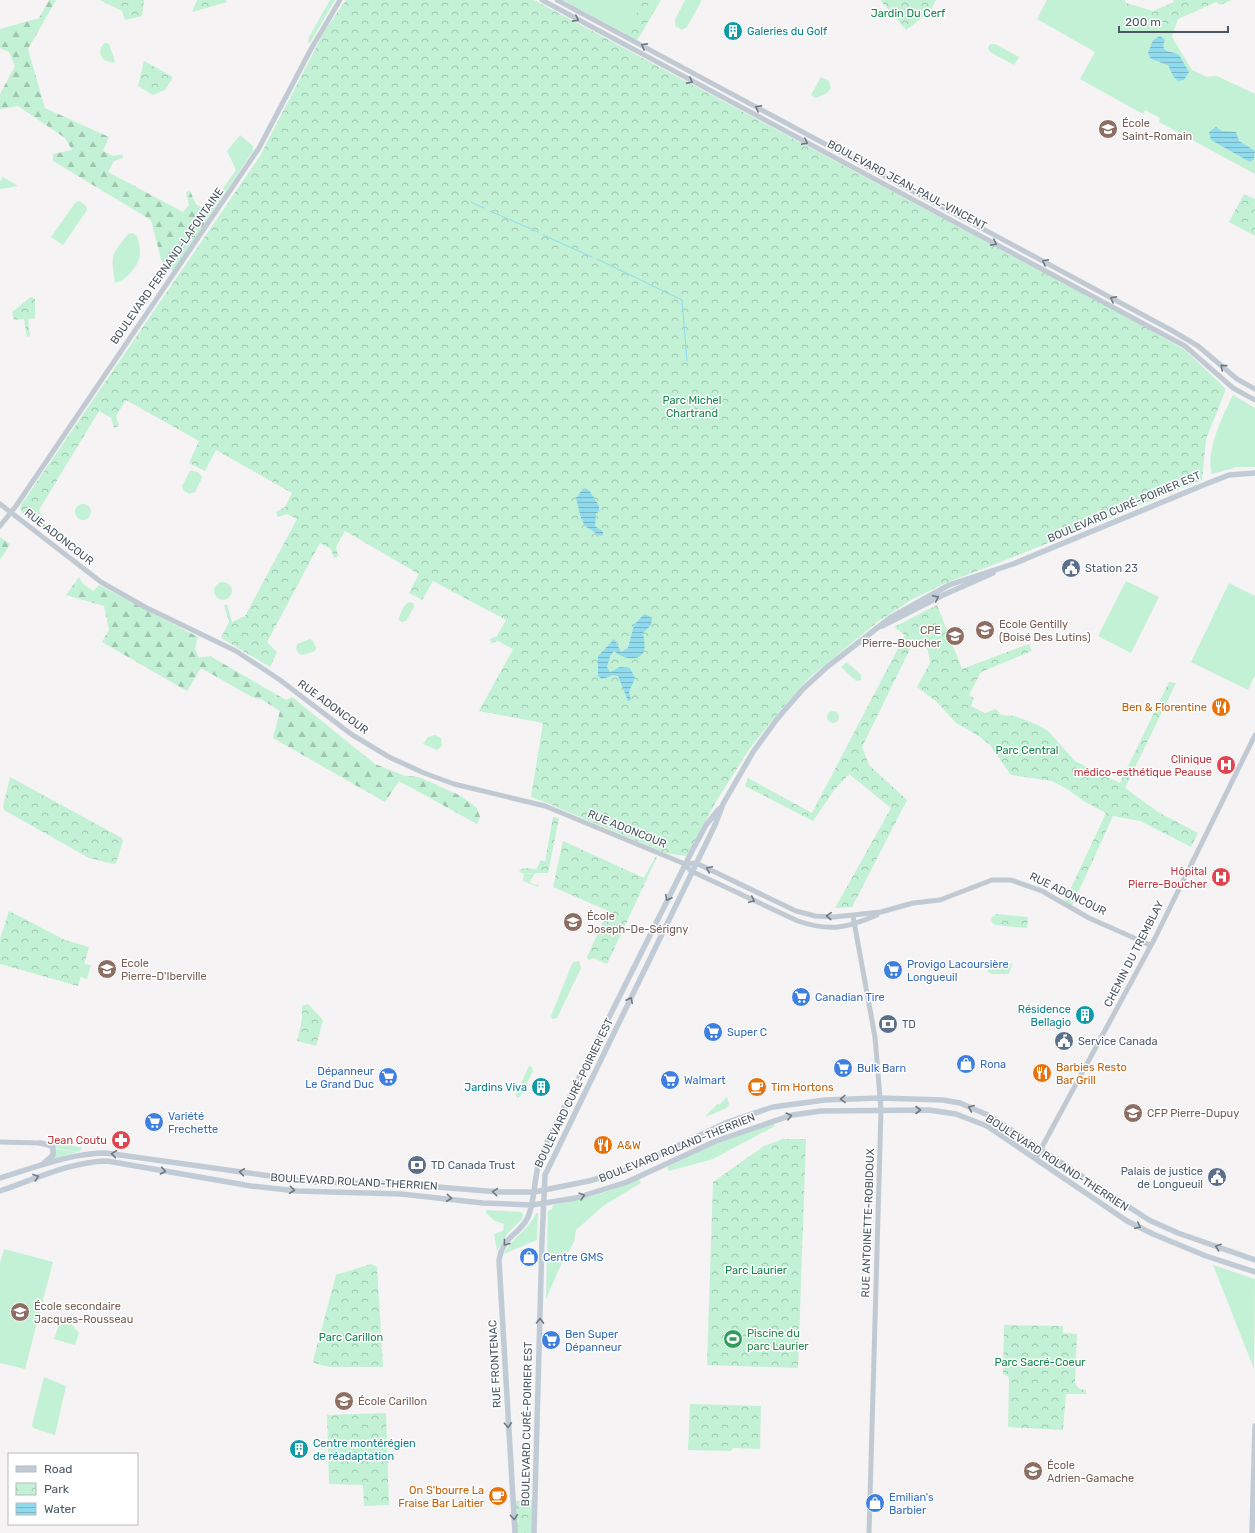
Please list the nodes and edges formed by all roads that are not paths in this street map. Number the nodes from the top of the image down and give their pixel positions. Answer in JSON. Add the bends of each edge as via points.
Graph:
{"nodes":[{"id":1,"x":341,"y":0,"type":"edge"},
{"id":2,"x":542,"y":0,"type":"edge"},
{"id":3,"x":557,"y":0,"type":"edge"},
{"id":4,"x":1255,"y":389,"type":"edge"},
{"id":5,"x":1255,"y":400,"type":"edge"},
{"id":6,"x":1255,"y":473,"type":"edge"},
{"id":7,"x":0,"y":504,"type":"edge"},
{"id":8,"x":11,"y":512,"type":"junction"},
{"id":9,"x":0,"y":526,"type":"edge"},
{"id":10,"x":1255,"y":734,"type":"edge"},
{"id":11,"x":723,"y":804,"type":"junction"},
{"id":12,"x":696,"y":863,"type":"junction"},
{"id":13,"x":685,"y":864,"type":"junction"},
{"id":14,"x":691,"y":871,"type":"junction"},
{"id":15,"x":881,"y":912,"type":"junction"},
{"id":16,"x":853,"y":916,"type":"junction"},
{"id":17,"x":854,"y":925,"type":"junction"},
{"id":18,"x":1150,"y":945,"type":"junction"},
{"id":19,"x":880,"y":1098,"type":"junction"},
{"id":20,"x":881,"y":1110,"type":"junction"},
{"id":21,"x":0,"y":1142,"type":"edge"},
{"id":22,"x":40,"y":1143,"type":"joint"},
{"id":23,"x":1041,"y":1149,"type":"junction"},
{"id":24,"x":1036,"y":1158,"type":"junction"},
{"id":25,"x":40,"y":1166,"type":"junction"},
{"id":26,"x":0,"y":1178,"type":"edge"},
{"id":27,"x":544,"y":1190,"type":"junction"},
{"id":28,"x":0,"y":1191,"type":"edge"},
{"id":29,"x":534,"y":1192,"type":"junction"},
{"id":30,"x":543,"y":1203,"type":"junction"},
{"id":31,"x":532,"y":1205,"type":"junction"},
{"id":32,"x":1255,"y":1260,"type":"edge"},
{"id":33,"x":1255,"y":1272,"type":"edge"},
{"id":34,"x":1255,"y":1426,"type":"edge"},
{"id":35,"x":515,"y":1533,"type":"edge"},
{"id":36,"x":534,"y":1533,"type":"edge"},
{"id":37,"x":869,"y":1533,"type":"edge"},
{"id":38,"x":1252,"y":1533,"type":"edge"}],
"edges":[{"from":1,"to":8,"type":"street","name":"BOULEVARD FERNAND-LAFONTAINE","via":[[311,49],[259,148]]},
{"from":2,"to":5,"type":"street","name":"BOULEVARD JEAN-PAUL-VINCENT","one_way":true,"via":[[1184,346],[1233,388]]},
{"from":4,"to":3,"type":"street","name":"BOULEVARD JEAN-PAUL-VINCENT","one_way":true,"via":[[1237,379],[1198,346],[1171,330]]},
{"from":6,"to":11,"type":"main road","name":"BOULEVARD CURÉ-POIRIER EST","via":[[1229,475],[905,608],[827,667],[798,695],[752,752]]},
{"from":7,"to":8,"type":"street","name":"RUE ADONCOUR"},
{"from":8,"to":9,"type":"street","name":"BOULEVARD FERNAND-LAFONTAINE"},
{"from":8,"to":13,"type":"street","name":"RUE ADONCOUR","via":[[101,582],[135,602],[216,640],[246,658],[280,680],[339,726],[389,757],[448,782],[549,807]]},
{"from":10,"to":18,"type":"street","name":"CHEMIN DU TREMBLAY"},
{"from":11,"to":12,"type":"main road","name":"BOULEVARD CURÉ-POIRIER EST"},
{"from":11,"to":13,"type":"main road","name":"BOULEVARD CURÉ-POIRIER EST","via":[[700,835]]},
{"from":12,"to":13,"type":"street","name":"RUE ADONCOUR"},
{"from":12,"to":14,"type":"main road","name":"BOULEVARD CURÉ-POIRIER EST"},
{"from":16,"to":12,"type":"street","name":"RUE ADONCOUR","one_way":true,"via":[[815,916],[796,911]]},
{"from":13,"to":14,"type":"street","name":"RUE ADONCOUR"},
{"from":13,"to":29,"type":"main road","name":"BOULEVARD CURÉ-POIRIER EST","one_way":true,"via":[[546,1144],[538,1167]]},
{"from":14,"to":17,"type":"street","name":"RUE ADONCOUR","one_way":true,"via":[[815,927]]},
{"from":27,"to":14,"type":"main road","name":"BOULEVARD CURÉ-POIRIER EST","one_way":true,"via":[[548,1167]]},
{"from":15,"to":16,"type":"street","name":"RUE ADONCOUR"},
{"from":15,"to":17,"type":"street","name":"RUE ADONCOUR"},
{"from":15,"to":18,"type":"street","name":"RUE ADONCOUR","via":[[913,903],[940,900],[992,880],[1011,880],[1042,891],[1089,918]]},
{"from":16,"to":17,"type":"street","name":"RUE ANTOINETTE-ROBIDOUX"},
{"from":17,"to":19,"type":"street","name":"RUE ANTOINETTE-ROBIDOUX","via":[[875,1037]]},
{"from":18,"to":23,"type":"street","name":"CHEMIN DU TREMBLAY"},
{"from":19,"to":20,"type":"street","name":"RUE ANTOINETTE-ROBIDOUX"},
{"from":23,"to":19,"type":"main road","name":"BOULEVARD ROLAND-THERRIEN","one_way":true,"via":[[990,1116],[960,1103]]},
{"from":19,"to":27,"type":"main road","name":"BOULEVARD ROLAND-THERRIEN","one_way":true,"via":[[809,1101],[773,1107],[728,1122],[626,1170],[589,1182]]},
{"from":20,"to":24,"type":"main road","name":"BOULEVARD ROLAND-THERRIEN","one_way":true,"via":[[928,1110],[956,1114],[987,1126]]},
{"from":30,"to":20,"type":"main road","name":"BOULEVARD ROLAND-THERRIEN","one_way":true,"via":[[576,1198],[627,1182],[716,1141],[771,1121],[814,1112]]},
{"from":20,"to":37,"type":"street","name":"RUE ANTOINETTE-ROBIDOUX"},
{"from":21,"to":22,"type":"street"},
{"from":22,"to":25,"type":"main road","via":[[51,1146],[53,1151],[51,1158]]},
{"from":23,"to":24,"type":"street","name":"CHEMIN DU TREMBLAY"},
{"from":32,"to":23,"type":"main road","name":"BOULEVARD ROLAND-THERRIEN","one_way":true,"via":[[1149,1220]]},
{"from":24,"to":33,"type":"main road","name":"BOULEVARD ROLAND-THERRIEN","one_way":true,"via":[[1132,1223],[1163,1239]]},
{"from":25,"to":26,"type":"main road","name":"BOULEVARD ROLAND-THERRIEN"},
{"from":29,"to":25,"type":"main road","name":"BOULEVARD ROLAND-THERRIEN","one_way":true,"via":[[313,1182],[106,1153],[83,1154]]},
{"from":27,"to":29,"type":"main road","name":"BOULEVARD ROLAND-THERRIEN"},
{"from":27,"to":30,"type":"main road","name":"BOULEVARD CURÉ-POIRIER EST"},
{"from":28,"to":31,"type":"main road","name":"BOULEVARD ROLAND-THERRIEN","one_way":true,"via":[[71,1165],[107,1160],[252,1186],[297,1191],[401,1194],[482,1203]]},
{"from":29,"to":31,"type":"main road","name":"BOULEVARD CURÉ-POIRIER EST"},
{"from":30,"to":31,"type":"main road","name":"BOULEVARD ROLAND-THERRIEN"},
{"from":36,"to":30,"type":"main road","name":"BOULEVARD CURÉ-POIRIER EST","one_way":true},
{"from":31,"to":35,"type":"main road","name":"RUE FRONTENAC","one_way":true,"via":[[524,1222],[505,1242],[499,1260]]},
{"from":34,"to":38,"type":"main road"}]}
